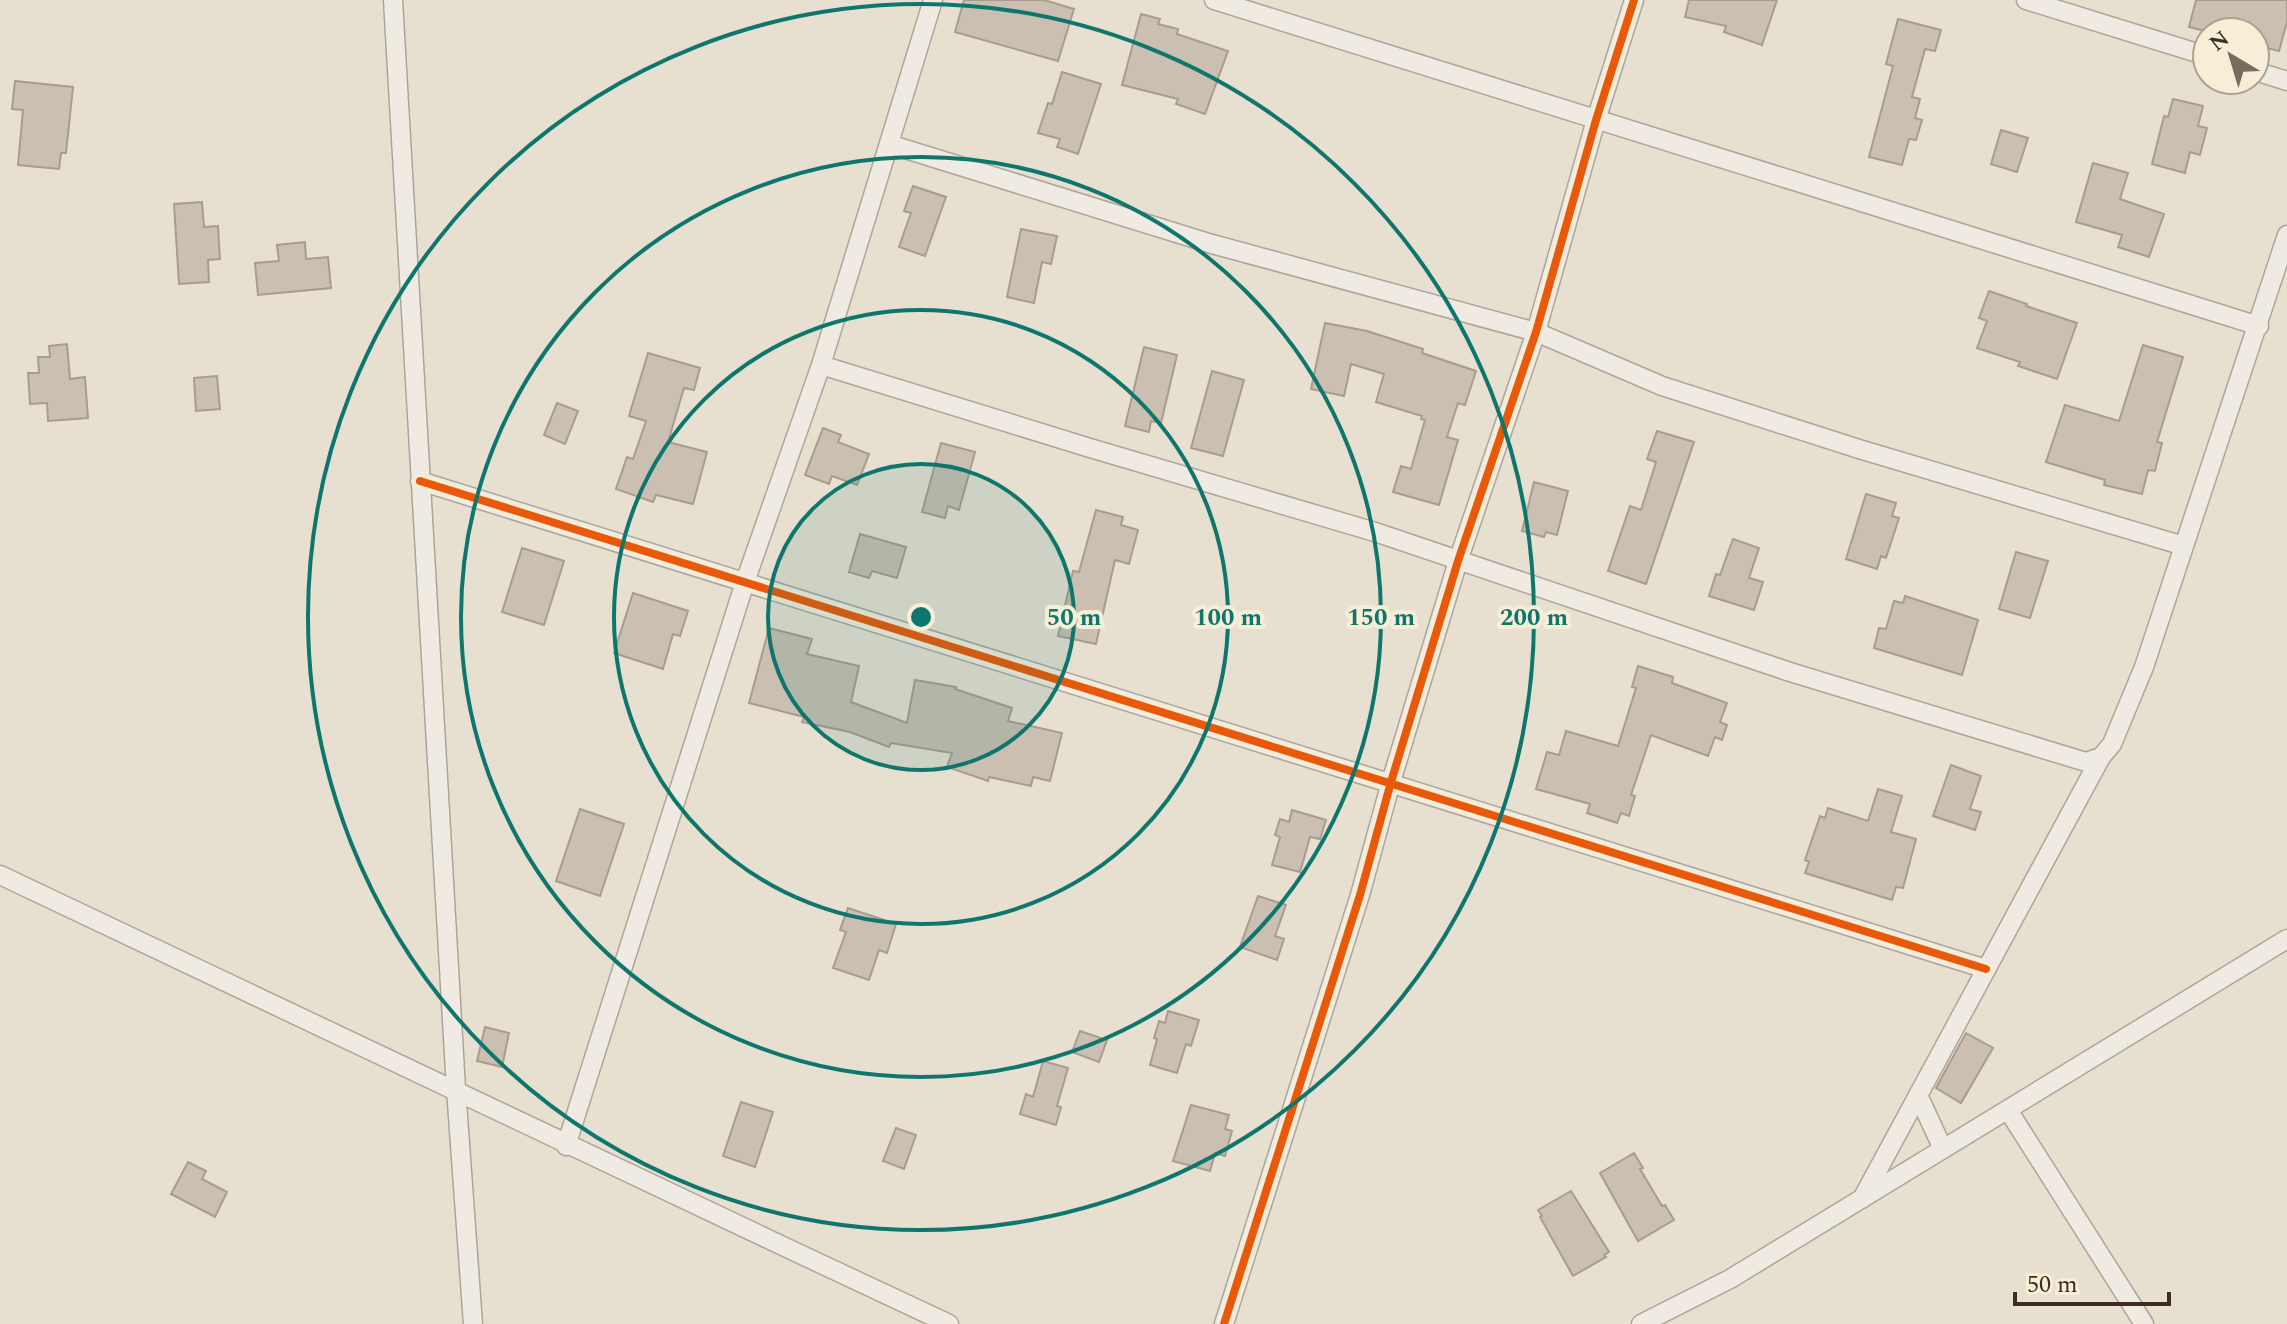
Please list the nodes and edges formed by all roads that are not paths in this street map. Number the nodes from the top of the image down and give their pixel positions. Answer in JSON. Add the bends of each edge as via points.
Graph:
{"nodes":[{"id":1,"x":393,"y":0,"type":"edge"},
{"id":2,"x":933,"y":0,"type":"edge"},
{"id":3,"x":1214,"y":0,"type":"edge"},
{"id":4,"x":1634,"y":0,"type":"edge"},
{"id":5,"x":2026,"y":0,"type":"edge"},
{"id":6,"x":2191,"y":51,"type":"edge"},
{"id":7,"x":1596,"y":120,"type":"junction"},
{"id":8,"x":889,"y":144,"type":"junction"},
{"id":9,"x":2287,"y":235,"type":"edge"},
{"id":10,"x":2259,"y":326,"type":"junction"},
{"id":11,"x":1536,"y":332,"type":"junction"},
{"id":12,"x":821,"y":365,"type":"junction"},
{"id":13,"x":420,"y":481,"type":"junction"},
{"id":14,"x":2184,"y":546,"type":"junction"},
{"id":15,"x":1458,"y":561,"type":"junction"},
{"id":16,"x":745,"y":582,"type":"junction"},
{"id":17,"x":2101,"y":757,"type":"junction"},
{"id":18,"x":1391,"y":782,"type":"junction"},
{"id":19,"x":0,"y":875,"type":"edge"},
{"id":20,"x":2287,"y":939,"type":"edge"},
{"id":21,"x":1986,"y":969,"type":"junction"},
{"id":22,"x":456,"y":1089,"type":"junction"},
{"id":23,"x":1918,"y":1095,"type":"junction"},
{"id":24,"x":2008,"y":1110,"type":"junction"},
{"id":25,"x":566,"y":1146,"type":"junction"},
{"id":26,"x":1943,"y":1149,"type":"junction"},
{"id":27,"x":1862,"y":1199,"type":"junction"},
{"id":28,"x":473,"y":1324,"type":"edge"},
{"id":29,"x":949,"y":1324,"type":"edge"},
{"id":30,"x":1224,"y":1324,"type":"edge"},
{"id":31,"x":1641,"y":1324,"type":"edge"},
{"id":32,"x":2144,"y":1324,"type":"edge"}],
"edges":[{"from":1,"to":13,"type":"street"},
{"from":2,"to":8,"type":"street"},
{"from":3,"to":7,"type":"street"},
{"from":4,"to":7,"type":"street"},
{"from":5,"to":6,"type":"street"},
{"from":7,"to":10,"type":"street"},
{"from":7,"to":11,"type":"street"},
{"from":8,"to":11,"type":"street","via":[[1212,244]]},
{"from":8,"to":12,"type":"street"},
{"from":9,"to":10,"type":"street"},
{"from":10,"to":14,"type":"street"},
{"from":11,"to":14,"type":"street","via":[[1662,386]]},
{"from":11,"to":15,"type":"street"},
{"from":12,"to":15,"type":"street"},
{"from":12,"to":16,"type":"street"},
{"from":13,"to":16,"type":"street"},
{"from":13,"to":22,"type":"street"},
{"from":14,"to":17,"type":"street","via":[[2144,667],[2112,744]]},
{"from":15,"to":17,"type":"street","via":[[1790,672],[2071,758],[2086,762]]},
{"from":15,"to":18,"type":"street"},
{"from":16,"to":18,"type":"street"},
{"from":16,"to":25,"type":"street"},
{"from":17,"to":21,"type":"street"},
{"from":18,"to":21,"type":"street"},
{"from":18,"to":30,"type":"street"},
{"from":19,"to":22,"type":"street"},
{"from":20,"to":24,"type":"street"},
{"from":21,"to":23,"type":"street"},
{"from":22,"to":25,"type":"street"},
{"from":22,"to":28,"type":"street"},
{"from":23,"to":26,"type":"street"},
{"from":23,"to":27,"type":"street"},
{"from":24,"to":26,"type":"street"},
{"from":24,"to":32,"type":"street"},
{"from":25,"to":29,"type":"street"},
{"from":26,"to":27,"type":"street"},
{"from":27,"to":31,"type":"street","via":[[1730,1279]]}]}
